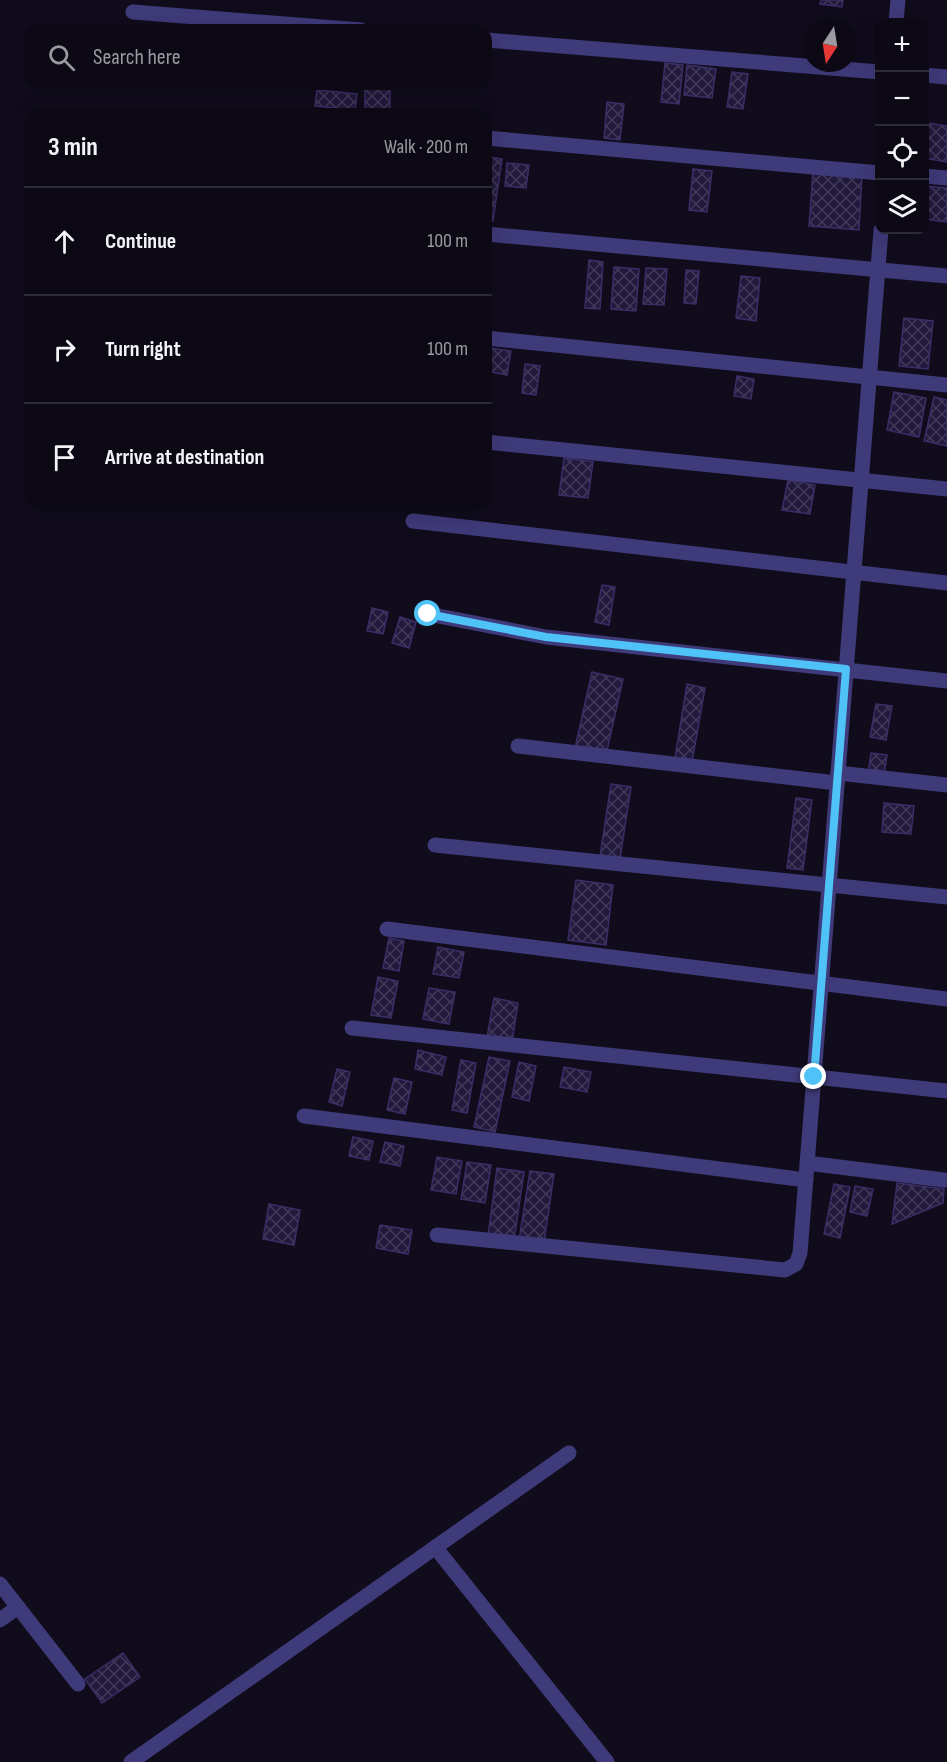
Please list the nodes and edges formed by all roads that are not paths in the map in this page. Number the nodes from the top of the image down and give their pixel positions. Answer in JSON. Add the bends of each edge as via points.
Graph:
{"nodes":[{"id":1,"x":898,"y":0,"type":"edge"},
{"id":2,"x":133,"y":12,"type":"dead end"},
{"id":3,"x":896,"y":18,"type":"edge"},
{"id":4,"x":285,"y":24,"type":"edge"},
{"id":5,"x":492,"y":40,"type":"edge"},
{"id":6,"x":875,"y":72,"type":"edge"},
{"id":7,"x":929,"y":75,"type":"edge"},
{"id":8,"x":947,"y":77,"type":"edge"},
{"id":9,"x":492,"y":139,"type":"edge"},
{"id":10,"x":875,"y":172,"type":"edge"},
{"id":11,"x":929,"y":176,"type":"edge"},
{"id":12,"x":947,"y":178,"type":"edge"},
{"id":13,"x":881,"y":234,"type":"edge"},
{"id":14,"x":492,"y":235,"type":"edge"},
{"id":15,"x":878,"y":270,"type":"junction"},
{"id":16,"x":947,"y":276,"type":"edge"},
{"id":17,"x":492,"y":339,"type":"edge"},
{"id":18,"x":869,"y":377,"type":"junction"},
{"id":19,"x":947,"y":385,"type":"edge"},
{"id":20,"x":492,"y":443,"type":"edge"},
{"id":21,"x":861,"y":482,"type":"junction"},
{"id":22,"x":947,"y":489,"type":"edge"},
{"id":23,"x":413,"y":521,"type":"dead end"},
{"id":24,"x":854,"y":573,"type":"junction"},
{"id":25,"x":947,"y":583,"type":"edge"},
{"id":26,"x":428,"y":614,"type":"dead end"},
{"id":27,"x":846,"y":669,"type":"junction"},
{"id":28,"x":947,"y":681,"type":"edge"},
{"id":29,"x":518,"y":746,"type":"dead end"},
{"id":30,"x":838,"y":778,"type":"junction"},
{"id":31,"x":947,"y":785,"type":"edge"},
{"id":32,"x":435,"y":845,"type":"dead end"},
{"id":33,"x":829,"y":885,"type":"junction"},
{"id":34,"x":947,"y":897,"type":"edge"},
{"id":35,"x":387,"y":929,"type":"dead end"},
{"id":36,"x":821,"y":982,"type":"junction"},
{"id":37,"x":947,"y":999,"type":"edge"},
{"id":38,"x":352,"y":1028,"type":"dead end"},
{"id":39,"x":814,"y":1077,"type":"junction"},
{"id":40,"x":947,"y":1091,"type":"edge"},
{"id":41,"x":304,"y":1116,"type":"dead end"},
{"id":42,"x":807,"y":1163,"type":"junction"},
{"id":43,"x":806,"y":1180,"type":"junction"},
{"id":44,"x":944,"y":1180,"type":"dead end"},
{"id":45,"x":437,"y":1235,"type":"dead end"},
{"id":46,"x":568,"y":1453,"type":"dead end"},
{"id":47,"x":435,"y":1547,"type":"junction"},
{"id":48,"x":0,"y":1584,"type":"edge"},
{"id":49,"x":18,"y":1607,"type":"junction"},
{"id":50,"x":0,"y":1620,"type":"edge"},
{"id":51,"x":78,"y":1684,"type":"dead end"},
{"id":52,"x":131,"y":1762,"type":"edge"},
{"id":53,"x":607,"y":1762,"type":"edge"}],
"edges":[{"from":1,"to":3,"type":"street"},
{"from":2,"to":4,"type":"street"},
{"from":5,"to":6,"type":"street"},
{"from":7,"to":8,"type":"street"},
{"from":9,"to":10,"type":"street"},
{"from":11,"to":12,"type":"street"},
{"from":13,"to":15,"type":"street"},
{"from":14,"to":15,"type":"street"},
{"from":15,"to":16,"type":"street"},
{"from":15,"to":18,"type":"street"},
{"from":17,"to":18,"type":"street"},
{"from":18,"to":19,"type":"street"},
{"from":18,"to":21,"type":"street"},
{"from":20,"to":21,"type":"street"},
{"from":21,"to":22,"type":"street"},
{"from":21,"to":24,"type":"street"},
{"from":23,"to":24,"type":"street"},
{"from":24,"to":25,"type":"street"},
{"from":24,"to":27,"type":"street"},
{"from":26,"to":27,"type":"street","via":[[546,637]]},
{"from":27,"to":28,"type":"street"},
{"from":27,"to":30,"type":"street"},
{"from":29,"to":30,"type":"street"},
{"from":30,"to":31,"type":"street"},
{"from":30,"to":33,"type":"street"},
{"from":32,"to":33,"type":"street"},
{"from":33,"to":34,"type":"street"},
{"from":33,"to":36,"type":"street"},
{"from":35,"to":36,"type":"street"},
{"from":36,"to":37,"type":"street"},
{"from":36,"to":39,"type":"street"},
{"from":38,"to":39,"type":"street"},
{"from":39,"to":40,"type":"street"},
{"from":39,"to":42,"type":"street"},
{"from":41,"to":43,"type":"street"},
{"from":42,"to":43,"type":"street"},
{"from":42,"to":44,"type":"street"},
{"from":43,"to":45,"type":"street","via":[[800,1253],[796,1264],[785,1270]]},
{"from":46,"to":47,"type":"street"},
{"from":47,"to":52,"type":"street"},
{"from":47,"to":53,"type":"street"},
{"from":48,"to":49,"type":"street"},
{"from":49,"to":50,"type":"street"},
{"from":49,"to":51,"type":"street"}]}
